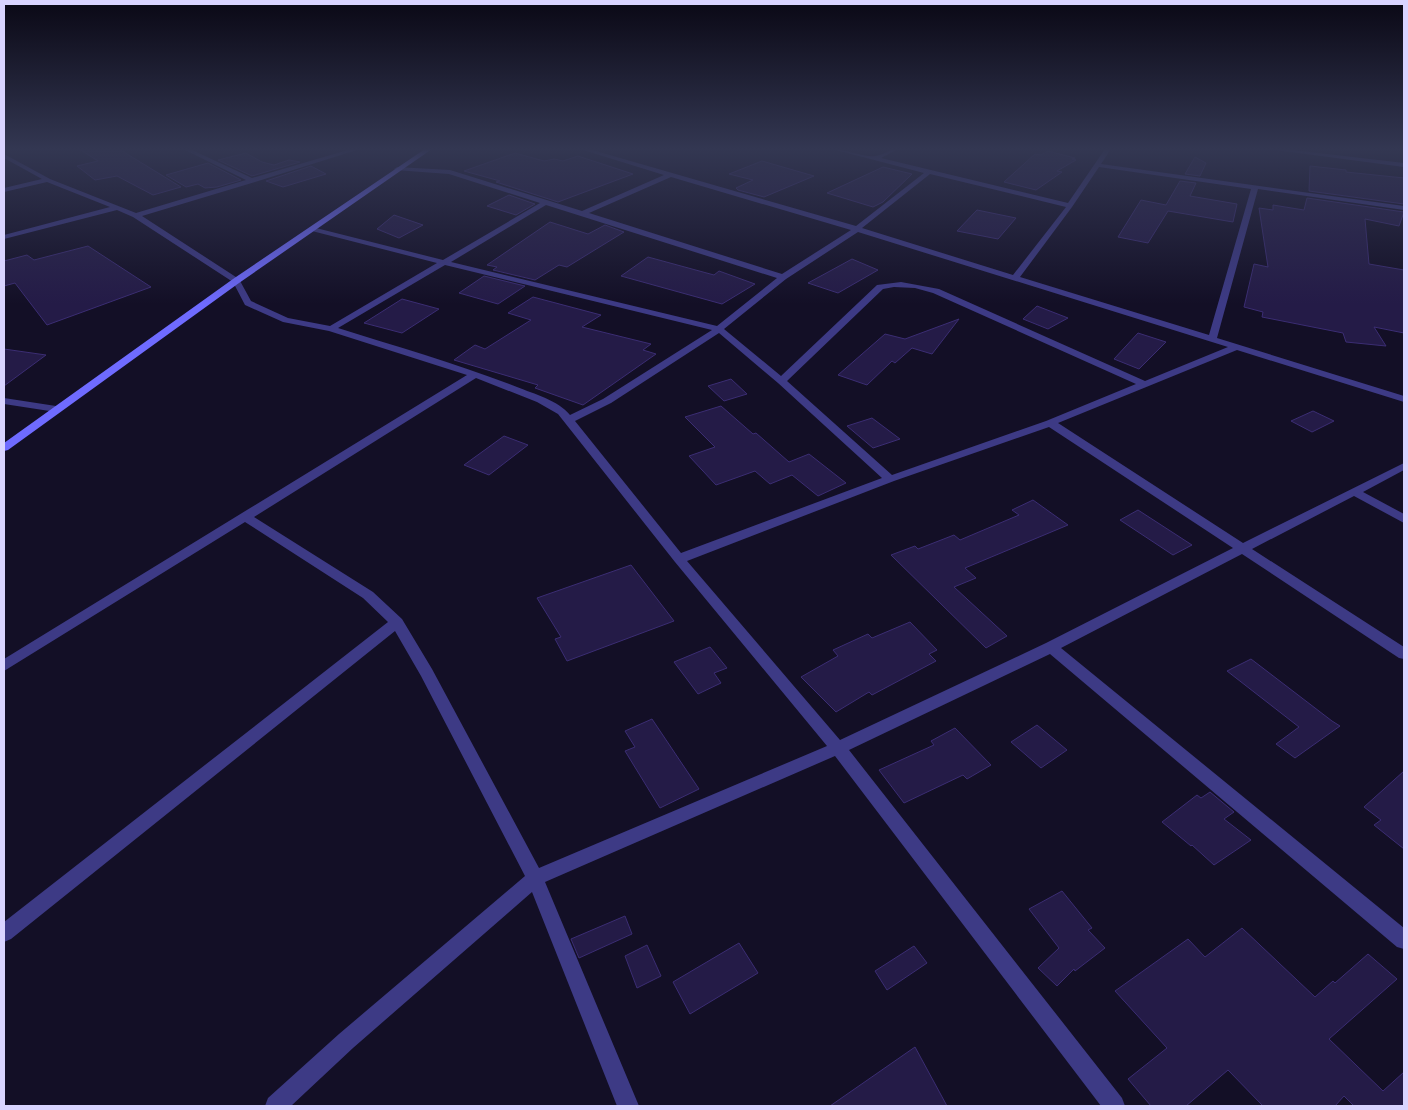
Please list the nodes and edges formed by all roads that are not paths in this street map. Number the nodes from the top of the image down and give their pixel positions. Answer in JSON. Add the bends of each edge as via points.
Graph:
{"nodes":[{"id":1,"x":98,"y":201,"type":"edge"},
{"id":2,"x":185,"y":201,"type":"edge"},
{"id":3,"x":354,"y":201,"type":"edge"},
{"id":4,"x":542,"y":201,"type":"edge"},
{"id":5,"x":611,"y":201,"type":"edge"},
{"id":6,"x":759,"y":201,"type":"edge"},
{"id":7,"x":893,"y":201,"type":"edge"},
{"id":8,"x":1048,"y":201,"type":"edge"},
{"id":9,"x":1073,"y":201,"type":"edge"},
{"id":10,"x":1251,"y":201,"type":"edge"},
{"id":11,"x":1353,"y":201,"type":"edge"},
{"id":12,"x":546,"y":202,"type":"junction"},
{"id":13,"x":1070,"y":206,"type":"junction"},
{"id":14,"x":115,"y":208,"type":"junction"},
{"id":15,"x":1404,"y":208,"type":"edge"},
{"id":16,"x":584,"y":213,"type":"junction"},
{"id":17,"x":136,"y":215,"type":"junction"},
{"id":18,"x":315,"y":229,"type":"junction"},
{"id":19,"x":857,"y":229,"type":"junction"},
{"id":20,"x":4,"y":237,"type":"edge"},
{"id":21,"x":442,"y":262,"type":"junction"},
{"id":22,"x":783,"y":277,"type":"junction"},
{"id":23,"x":1014,"y":278,"type":"junction"},
{"id":24,"x":236,"y":282,"type":"junction"},
{"id":25,"x":331,"y":329,"type":"junction"},
{"id":26,"x":718,"y":330,"type":"junction"},
{"id":27,"x":1212,"y":339,"type":"junction"},
{"id":28,"x":1237,"y":347,"type":"junction"},
{"id":29,"x":475,"y":374,"type":"junction"},
{"id":30,"x":781,"y":381,"type":"junction"},
{"id":31,"x":1146,"y":385,"type":"junction"},
{"id":32,"x":1404,"y":399,"type":"edge"},
{"id":33,"x":4,"y":401,"type":"edge"},
{"id":34,"x":56,"y":409,"type":"junction"},
{"id":35,"x":569,"y":420,"type":"junction"},
{"id":36,"x":1050,"y":423,"type":"junction"},
{"id":37,"x":4,"y":448,"type":"edge"},
{"id":38,"x":1404,"y":466,"type":"edge"},
{"id":39,"x":890,"y":479,"type":"junction"},
{"id":40,"x":1355,"y":492,"type":"junction"},
{"id":41,"x":246,"y":518,"type":"junction"},
{"id":42,"x":1404,"y":519,"type":"edge"},
{"id":43,"x":1241,"y":548,"type":"junction"},
{"id":44,"x":679,"y":560,"type":"junction"},
{"id":45,"x":397,"y":622,"type":"junction"},
{"id":46,"x":1052,"y":647,"type":"junction"},
{"id":47,"x":1404,"y":654,"type":"edge"},
{"id":48,"x":4,"y":666,"type":"edge"},
{"id":49,"x":838,"y":748,"type":"junction"},
{"id":50,"x":535,"y":878,"type":"junction"},
{"id":51,"x":4,"y":933,"type":"edge"},
{"id":52,"x":1404,"y":940,"type":"edge"},
{"id":53,"x":276,"y":1106,"type":"edge"},
{"id":54,"x":628,"y":1106,"type":"edge"},
{"id":55,"x":1114,"y":1106,"type":"edge"}],
"edges":[{"from":1,"to":14,"type":"street"},
{"from":2,"to":17,"type":"street"},
{"from":3,"to":18,"type":"street"},
{"from":4,"to":12,"type":"street"},
{"from":5,"to":16,"type":"street"},
{"from":6,"to":19,"type":"street"},
{"from":7,"to":19,"type":"street"},
{"from":8,"to":13,"type":"street"},
{"from":9,"to":13,"type":"street"},
{"from":10,"to":27,"type":"street"},
{"from":11,"to":15,"type":"street"},
{"from":12,"to":16,"type":"street"},
{"from":12,"to":21,"type":"street"},
{"from":13,"to":23,"type":"street"},
{"from":14,"to":17,"type":"street"},
{"from":14,"to":20,"type":"street"},
{"from":16,"to":22,"type":"street"},
{"from":17,"to":24,"type":"street"},
{"from":18,"to":21,"type":"street"},
{"from":18,"to":24,"type":"street"},
{"from":19,"to":22,"type":"street"},
{"from":19,"to":23,"type":"street"},
{"from":21,"to":25,"type":"street"},
{"from":21,"to":26,"type":"street"},
{"from":22,"to":26,"type":"street"},
{"from":23,"to":27,"type":"street"},
{"from":24,"to":25,"type":"street","via":[[248,303],[286,320]]},
{"from":24,"to":34,"type":"street"},
{"from":25,"to":29,"type":"street"},
{"from":26,"to":30,"type":"street"},
{"from":26,"to":35,"type":"street","via":[[607,401]]},
{"from":27,"to":28,"type":"street"},
{"from":28,"to":31,"type":"street"},
{"from":28,"to":32,"type":"street"},
{"from":29,"to":35,"type":"street","via":[[541,400]]},
{"from":29,"to":41,"type":"street"},
{"from":30,"to":31,"type":"street","via":[[880,287],[892,284],[936,291]]},
{"from":30,"to":39,"type":"street"},
{"from":31,"to":36,"type":"street"},
{"from":33,"to":34,"type":"street"},
{"from":34,"to":37,"type":"street"},
{"from":35,"to":44,"type":"street"},
{"from":36,"to":39,"type":"street"},
{"from":36,"to":43,"type":"street"},
{"from":38,"to":40,"type":"street"},
{"from":39,"to":44,"type":"street"},
{"from":40,"to":42,"type":"street"},
{"from":40,"to":43,"type":"street"},
{"from":41,"to":45,"type":"street","via":[[368,595]]},
{"from":41,"to":48,"type":"street"},
{"from":43,"to":46,"type":"street"},
{"from":43,"to":47,"type":"street"},
{"from":44,"to":49,"type":"street"},
{"from":45,"to":50,"type":"street"},
{"from":45,"to":51,"type":"street"},
{"from":46,"to":49,"type":"street"},
{"from":46,"to":52,"type":"street"},
{"from":49,"to":50,"type":"street"},
{"from":49,"to":55,"type":"street"},
{"from":50,"to":53,"type":"street","via":[[346,1041]]},
{"from":50,"to":54,"type":"street"}]}
